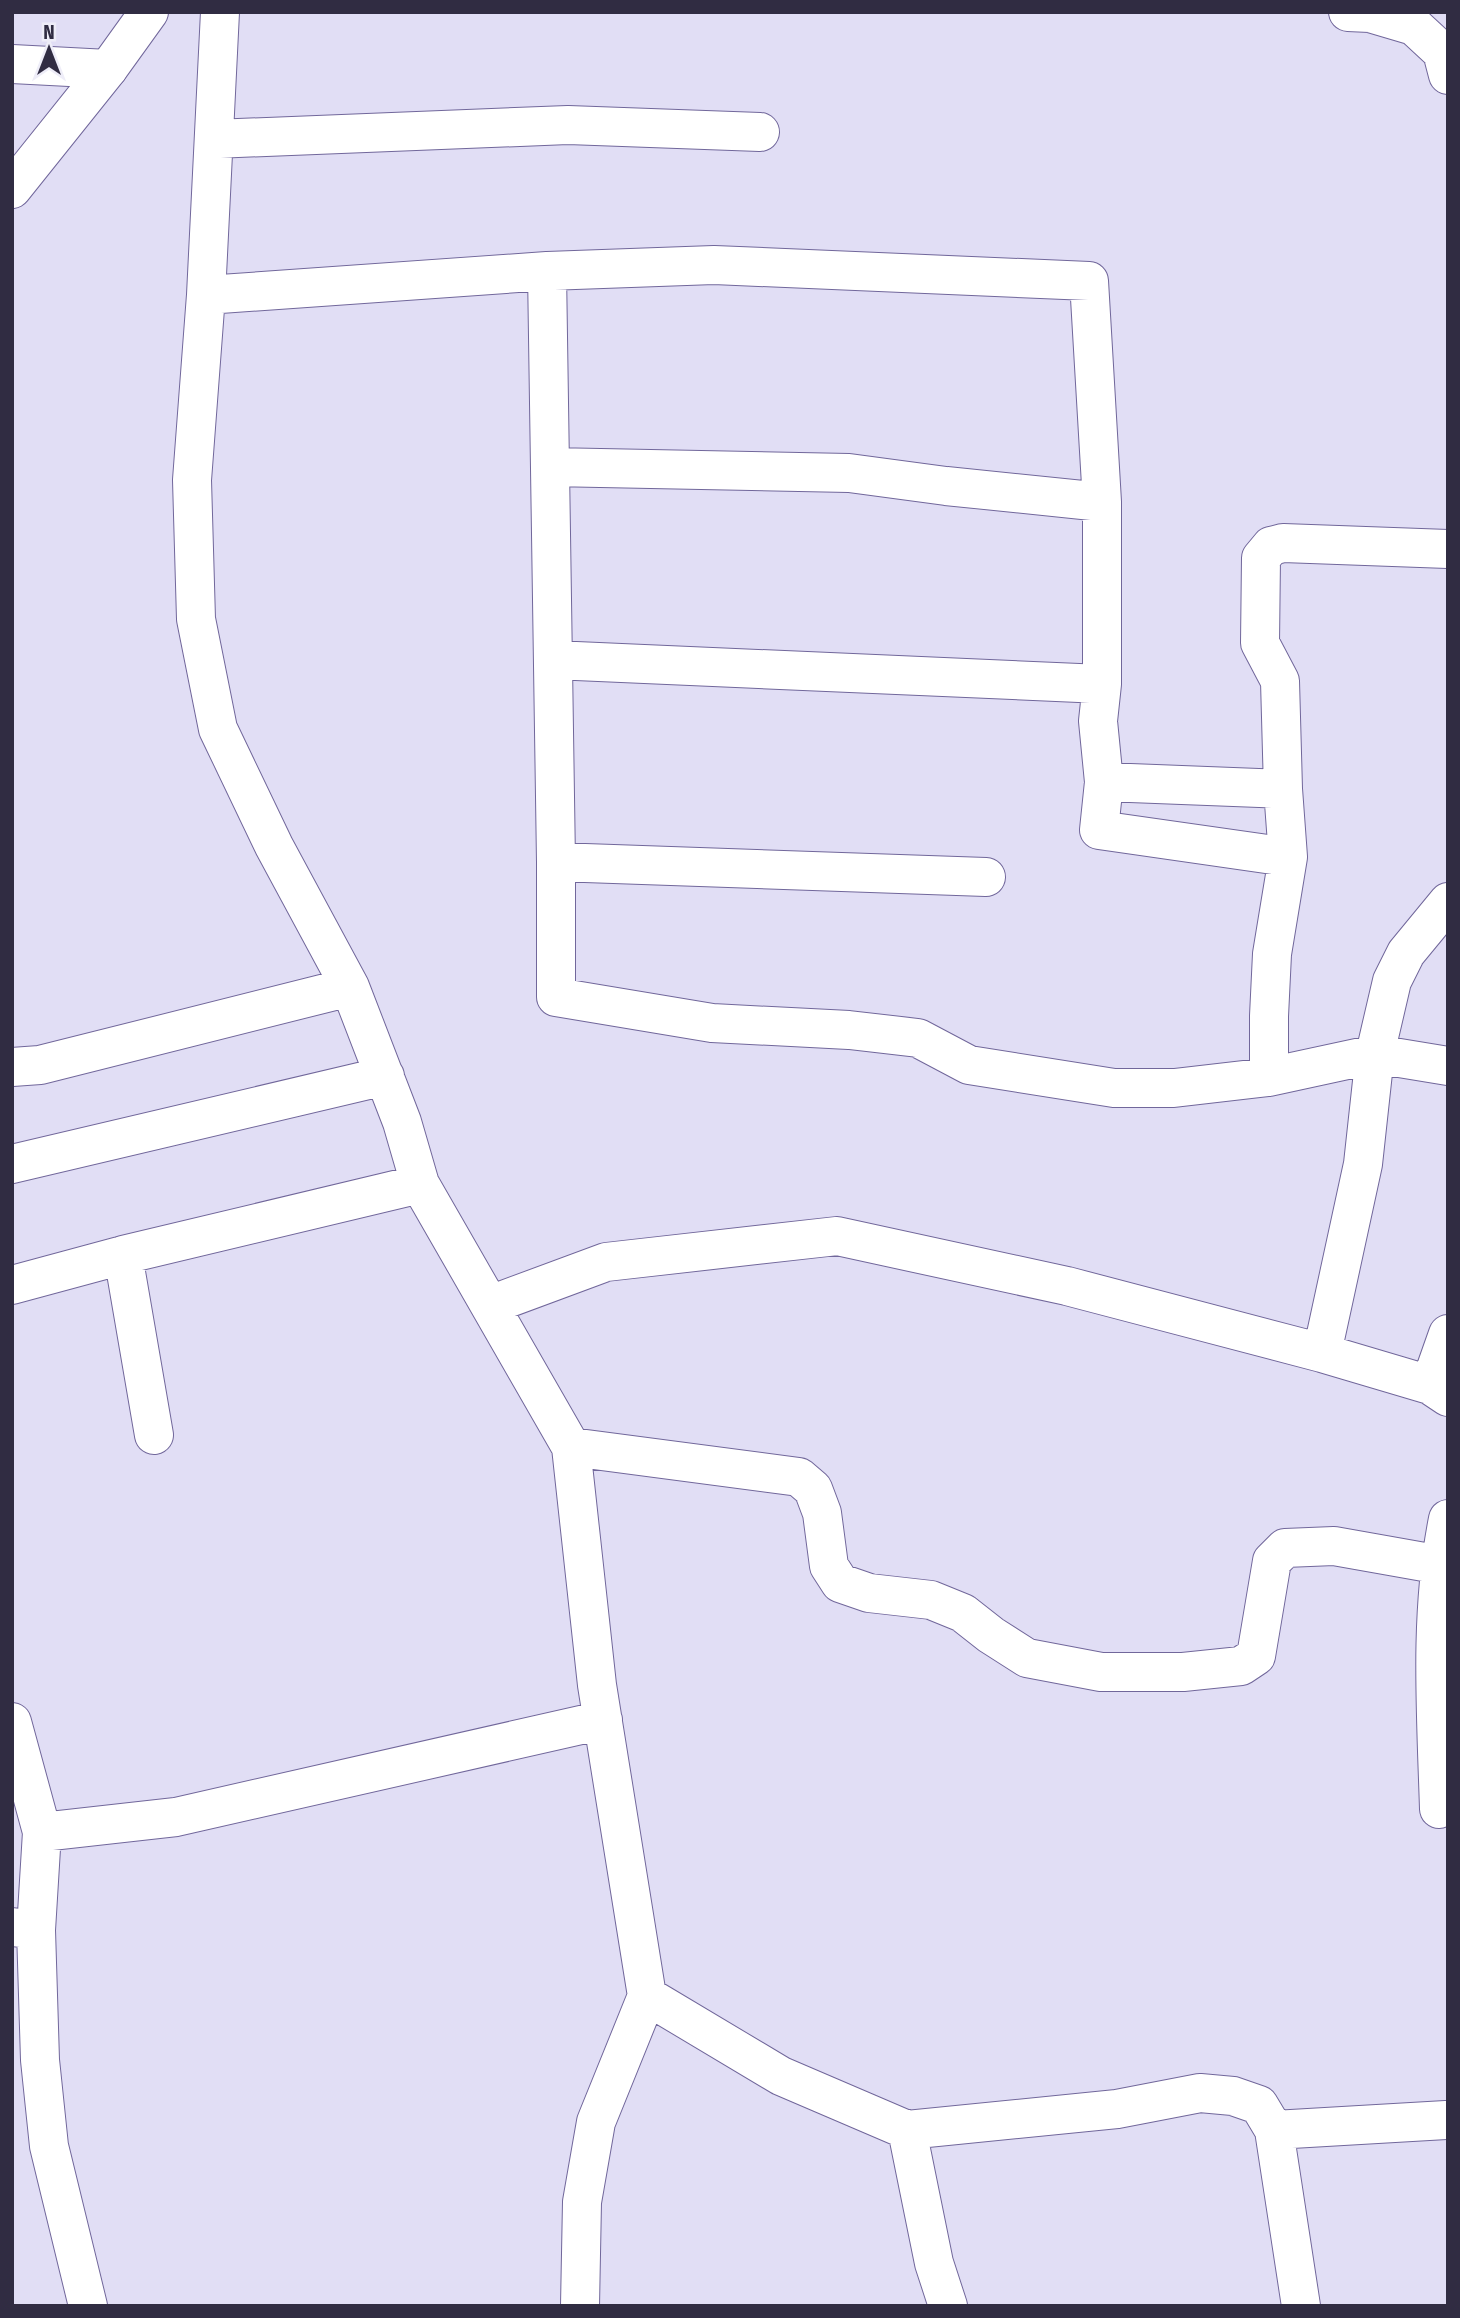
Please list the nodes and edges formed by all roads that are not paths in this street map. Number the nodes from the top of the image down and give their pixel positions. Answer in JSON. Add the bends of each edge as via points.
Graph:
{"nodes":[{"id":1,"x":149,"y":12,"type":"edge"},
{"id":2,"x":220,"y":12,"type":"edge"},
{"id":3,"x":1348,"y":12,"type":"edge"},
{"id":4,"x":12,"y":64,"type":"edge"},
{"id":5,"x":108,"y":69,"type":"junction"},
{"id":6,"x":1448,"y":75,"type":"edge"},
{"id":7,"x":760,"y":132,"type":"dead end"},
{"id":8,"x":214,"y":139,"type":"junction"},
{"id":9,"x":12,"y":189,"type":"edge"},
{"id":10,"x":547,"y":271,"type":"junction"},
{"id":11,"x":206,"y":295,"type":"junction"},
{"id":12,"x":550,"y":467,"type":"junction"},
{"id":13,"x":1102,"y":502,"type":"junction"},
{"id":14,"x":1448,"y":549,"type":"edge"},
{"id":15,"x":553,"y":660,"type":"junction"},
{"id":16,"x":1102,"y":684,"type":"junction"},
{"id":17,"x":1104,"y":782,"type":"junction"},
{"id":18,"x":1283,"y":789,"type":"junction"},
{"id":19,"x":1289,"y":857,"type":"junction"},
{"id":20,"x":556,"y":862,"type":"junction"},
{"id":21,"x":986,"y":877,"type":"dead end"},
{"id":22,"x":1448,"y":902,"type":"edge"},
{"id":23,"x":1436,"y":935,"type":"edge"},
{"id":24,"x":350,"y":987,"type":"junction"},
{"id":25,"x":1375,"y":1054,"type":"junction"},
{"id":26,"x":1448,"y":1066,"type":"edge"},
{"id":27,"x":12,"y":1067,"type":"edge"},
{"id":28,"x":385,"y":1076,"type":"junction"},
{"id":29,"x":1269,"y":1077,"type":"junction"},
{"id":30,"x":12,"y":1164,"type":"edge"},
{"id":31,"x":420,"y":1184,"type":"junction"},
{"id":32,"x":123,"y":1255,"type":"junction"},
{"id":33,"x":12,"y":1285,"type":"edge"},
{"id":34,"x":490,"y":1305,"type":"junction"},
{"id":35,"x":1448,"y":1334,"type":"edge"},
{"id":36,"x":1322,"y":1353,"type":"junction"},
{"id":37,"x":1439,"y":1391,"type":"edge"},
{"id":38,"x":154,"y":1435,"type":"dead end"},
{"id":39,"x":571,"y":1447,"type":"junction"},
{"id":40,"x":1448,"y":1519,"type":"edge"},
{"id":41,"x":1441,"y":1565,"type":"junction"},
{"id":42,"x":1441,"y":1688,"type":"edge"},
{"id":43,"x":603,"y":1720,"type":"junction"},
{"id":44,"x":12,"y":1722,"type":"edge"},
{"id":45,"x":1439,"y":1809,"type":"dead end"},
{"id":46,"x":41,"y":1832,"type":"junction"},
{"id":47,"x":24,"y":1928,"type":"edge"},
{"id":48,"x":648,"y":1996,"type":"junction"},
{"id":49,"x":1446,"y":2120,"type":"dead end"},
{"id":50,"x":907,"y":2130,"type":"junction"},
{"id":51,"x":1274,"y":2130,"type":"junction"},
{"id":52,"x":89,"y":2306,"type":"edge"},
{"id":53,"x":580,"y":2306,"type":"edge"},
{"id":54,"x":948,"y":2306,"type":"edge"},
{"id":55,"x":1301,"y":2306,"type":"edge"}],
"edges":[{"from":1,"to":5,"type":"street"},
{"from":2,"to":8,"type":"street"},
{"from":3,"to":6,"type":"street","via":[[1370,13],[1414,26],[1442,52]]},
{"from":4,"to":5,"type":"street"},
{"from":5,"to":9,"type":"street"},
{"from":7,"to":8,"type":"street","via":[[568,125]]},
{"from":8,"to":11,"type":"street"},
{"from":10,"to":11,"type":"street"},
{"from":10,"to":12,"type":"street"},
{"from":10,"to":13,"type":"street","via":[[714,265],[1089,281]]},
{"from":11,"to":24,"type":"street","via":[[192,494],[196,619],[218,729]]},
{"from":12,"to":13,"type":"street","via":[[849,473]]},
{"from":12,"to":15,"type":"street"},
{"from":13,"to":16,"type":"street"},
{"from":14,"to":18,"type":"street","via":[[1283,543],[1271,546],[1261,558],[1260,643],[1280,681]]},
{"from":15,"to":16,"type":"street"},
{"from":15,"to":20,"type":"street"},
{"from":16,"to":17,"type":"street","via":[[1098,721]]},
{"from":17,"to":18,"type":"street"},
{"from":17,"to":19,"type":"street","via":[[1100,830]]},
{"from":18,"to":19,"type":"street"},
{"from":19,"to":29,"type":"street","via":[[1272,954]]},
{"from":20,"to":21,"type":"street"},
{"from":20,"to":29,"type":"street","via":[[556,997],[712,1023],[918,1038],[970,1065],[1114,1088],[1174,1088]]},
{"from":22,"to":23,"type":"street"},
{"from":23,"to":25,"type":"street","via":[[1406,953],[1392,981]]},
{"from":24,"to":27,"type":"street","via":[[40,1065]]},
{"from":24,"to":28,"type":"street"},
{"from":25,"to":26,"type":"street"},
{"from":25,"to":29,"type":"street"},
{"from":25,"to":36,"type":"street","via":[[1363,1164]]},
{"from":28,"to":30,"type":"street"},
{"from":28,"to":31,"type":"street"},
{"from":31,"to":32,"type":"street"},
{"from":31,"to":34,"type":"street"},
{"from":32,"to":33,"type":"street"},
{"from":32,"to":38,"type":"street"},
{"from":34,"to":36,"type":"street","via":[[606,1262],[837,1236],[1067,1286]]},
{"from":34,"to":39,"type":"street"},
{"from":35,"to":37,"type":"street"},
{"from":36,"to":37,"type":"street"},
{"from":39,"to":41,"type":"street","via":[[799,1477],[813,1489],[822,1513],[829,1566],[840,1583],[869,1593],[931,1600],[963,1613],[1027,1658],[1101,1672],[1183,1672],[1241,1665],[1256,1656],[1272,1561],[1286,1548],[1334,1546]]},
{"from":39,"to":43,"type":"street"},
{"from":40,"to":41,"type":"street"},
{"from":41,"to":42,"type":"street","via":[[1436,1596]]},
{"from":42,"to":45,"type":"street"},
{"from":43,"to":46,"type":"street","via":[[176,1816]]},
{"from":43,"to":48,"type":"street"},
{"from":44,"to":46,"type":"street"},
{"from":46,"to":47,"type":"street"},
{"from":47,"to":52,"type":"street","via":[[49,2146]]},
{"from":48,"to":50,"type":"street","via":[[781,2076]]},
{"from":48,"to":53,"type":"street","via":[[596,2122],[582,2202]]},
{"from":49,"to":51,"type":"street"},
{"from":50,"to":51,"type":"street","via":[[1117,2109],[1200,2093],[1233,2096],[1259,2105]]},
{"from":50,"to":54,"type":"street","via":[[934,2263]]},
{"from":51,"to":55,"type":"street"}]}
